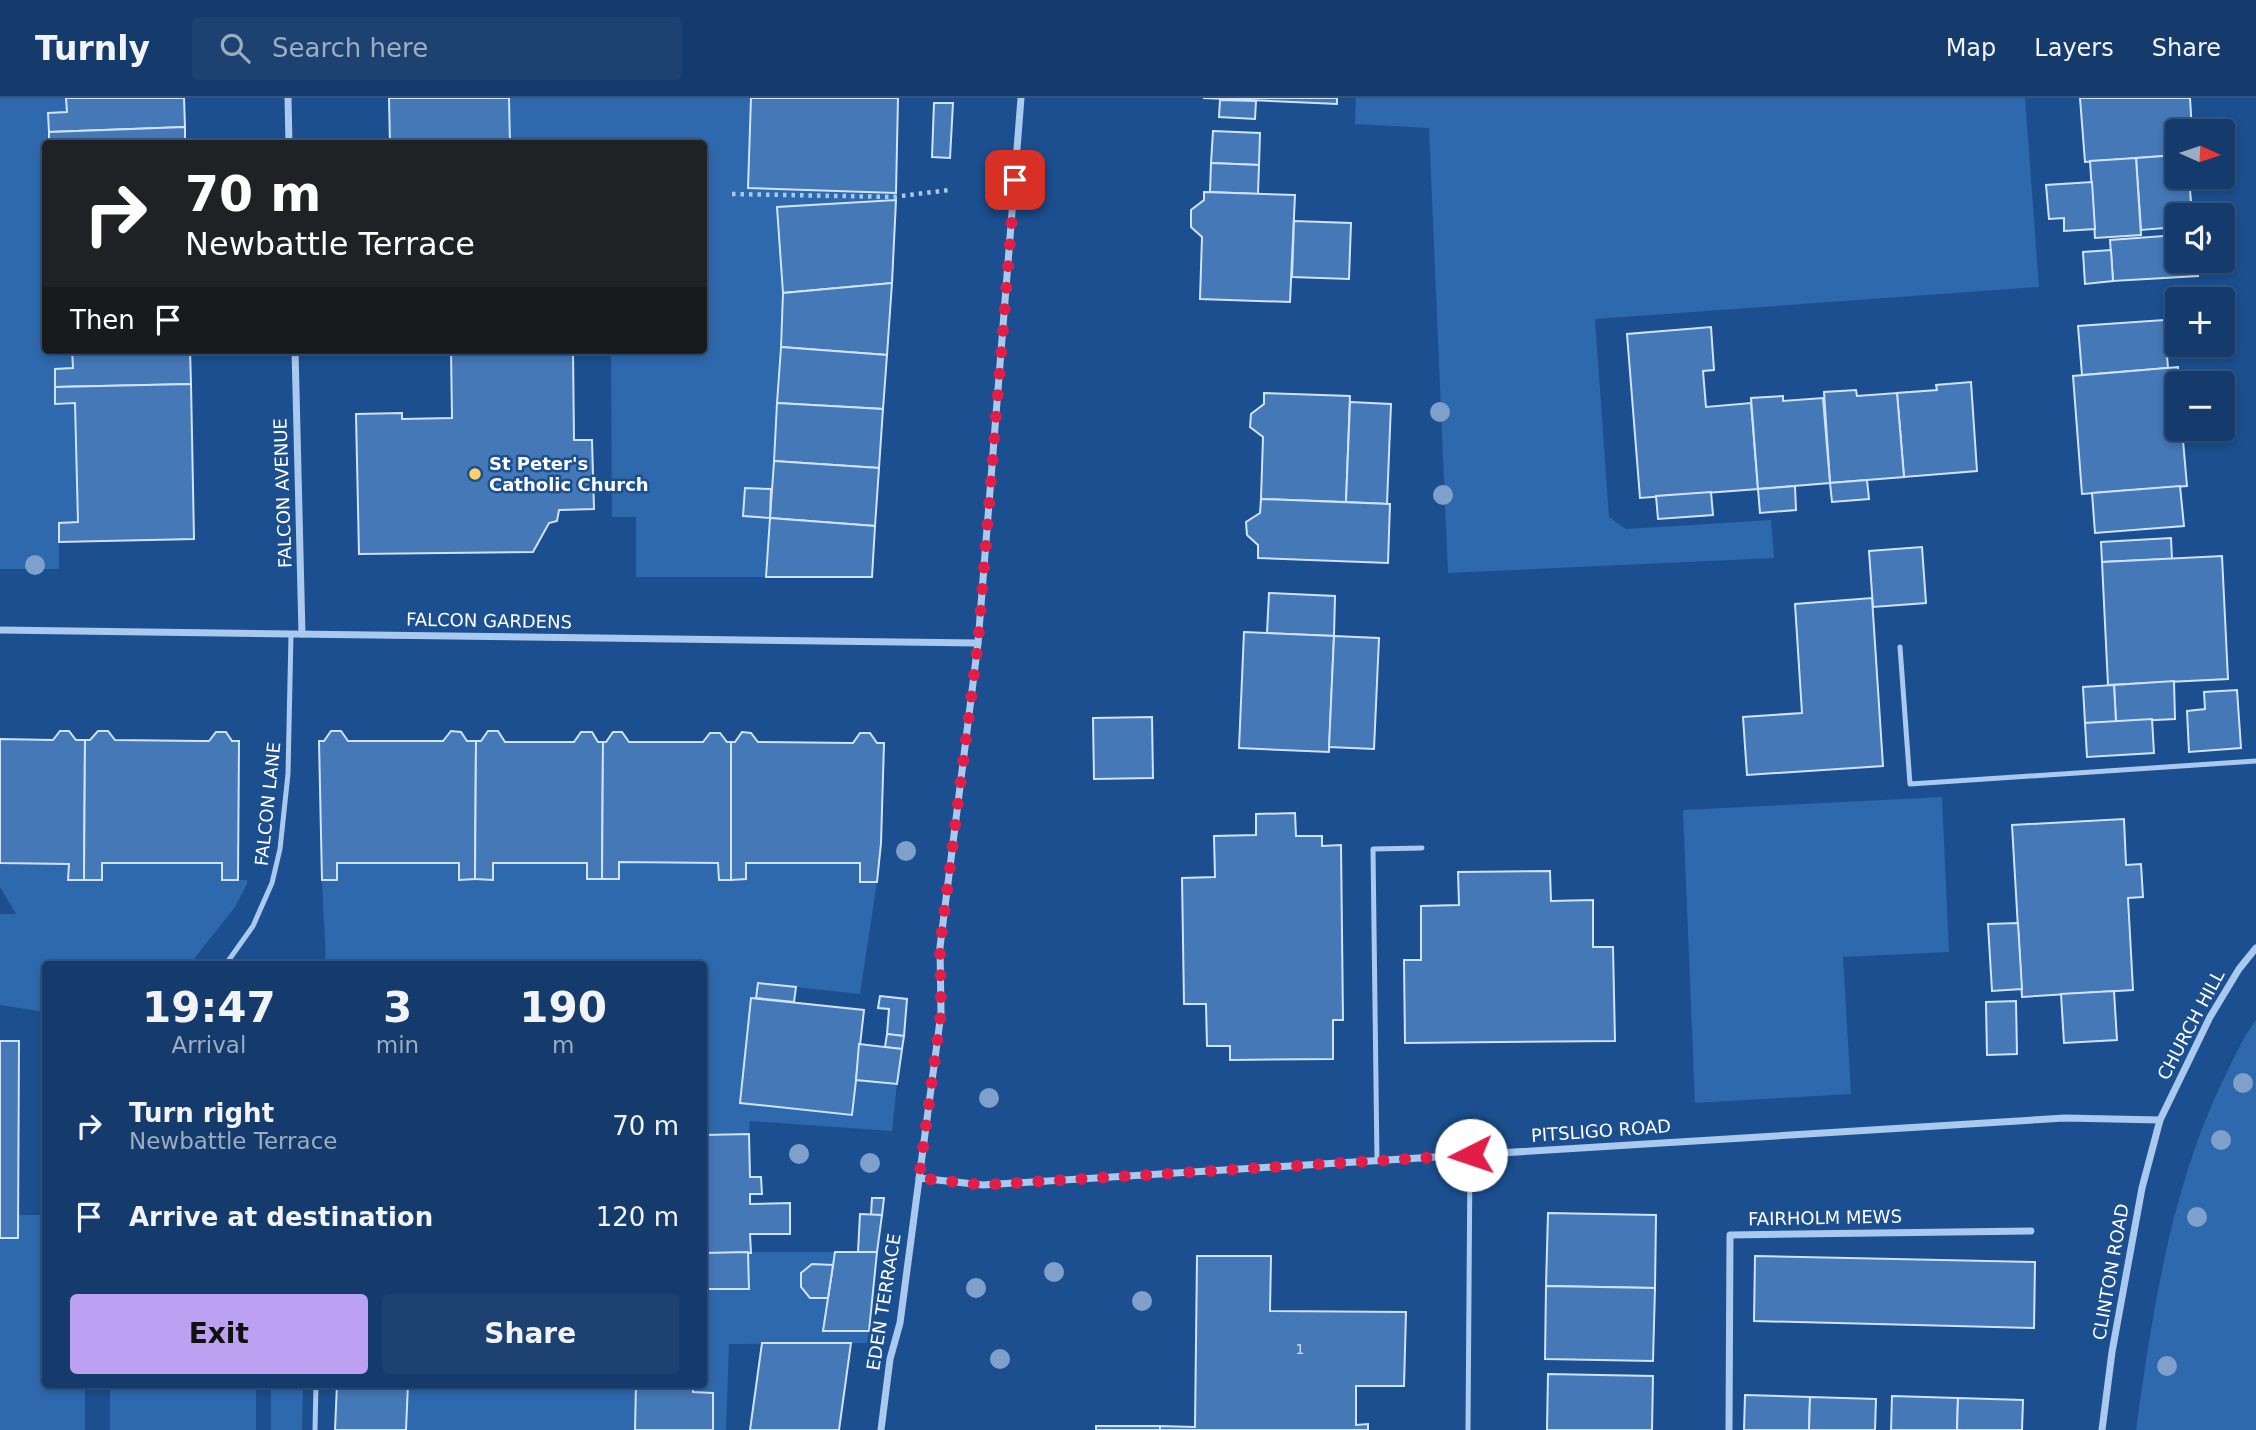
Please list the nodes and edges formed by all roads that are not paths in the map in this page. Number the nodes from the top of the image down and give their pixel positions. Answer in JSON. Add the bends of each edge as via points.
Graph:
{"nodes":[{"id":1,"x":288,"y":98,"type":"edge"},
{"id":2,"x":1021,"y":98,"type":"edge"},
{"id":3,"x":289,"y":140,"type":"edge"},
{"id":4,"x":295,"y":354,"type":"edge"},
{"id":5,"x":0,"y":630,"type":"edge"},
{"id":6,"x":291,"y":634,"type":"junction"},
{"id":7,"x":302,"y":635,"type":"junction"},
{"id":8,"x":978,"y":643,"type":"junction"},
{"id":9,"x":1900,"y":647,"type":"dead end"},
{"id":10,"x":2256,"y":761,"type":"edge"},
{"id":11,"x":1422,"y":848,"type":"dead end"},
{"id":12,"x":2256,"y":948,"type":"edge"},
{"id":13,"x":228,"y":961,"type":"edge"},
{"id":14,"x":2160,"y":1120,"type":"junction"},
{"id":15,"x":1471,"y":1155,"type":"junction"},
{"id":16,"x":1377,"y":1161,"type":"junction"},
{"id":17,"x":919,"y":1178,"type":"junction"},
{"id":18,"x":2031,"y":1231,"type":"dead end"},
{"id":19,"x":316,"y":1388,"type":"edge"},
{"id":20,"x":315,"y":1430,"type":"edge"},
{"id":21,"x":881,"y":1430,"type":"edge"},
{"id":22,"x":1468,"y":1430,"type":"edge"},
{"id":23,"x":1729,"y":1430,"type":"edge"},
{"id":24,"x":2102,"y":1430,"type":"edge"}],
"edges":[{"from":1,"to":3,"type":"street"},
{"from":2,"to":8,"type":"street","name":"EDEN TERRACE"},
{"from":4,"to":7,"type":"street","name":"FALCON AVENUE"},
{"from":5,"to":6,"type":"street","name":"FALCON GARDENS"},
{"from":6,"to":7,"type":"street","name":"FALCON GARDENS"},
{"from":6,"to":13,"type":"lane","name":"FALCON LANE","via":[[288,774],[280,849],[272,883],[253,926]]},
{"from":7,"to":8,"type":"street","name":"FALCON GARDENS"},
{"from":8,"to":17,"type":"street","name":"EDEN TERRACE","via":[[940,947],[941,1013]]},
{"from":9,"to":10,"type":"lane","via":[[1910,784]]},
{"from":11,"to":16,"type":"lane","via":[[1373,849]]},
{"from":12,"to":14,"type":"street","name":"CHURCH HILL","via":[[2210,1017]]},
{"from":14,"to":15,"type":"street","name":"PITSLIGO ROAD","via":[[2065,1118]]},
{"from":14,"to":24,"type":"street","name":"CLINTON ROAD","via":[[2140,1202]]},
{"from":15,"to":16,"type":"street","name":"PITSLIGO ROAD"},
{"from":15,"to":22,"type":"lane"},
{"from":16,"to":17,"type":"street","name":"PITSLIGO ROAD","via":[[983,1185]]},
{"from":17,"to":21,"type":"street","name":"EDEN TERRACE"},
{"from":18,"to":23,"type":"street","name":"FAIRHOLM MEWS","via":[[1730,1234]]},
{"from":19,"to":20,"type":"lane"}]}
